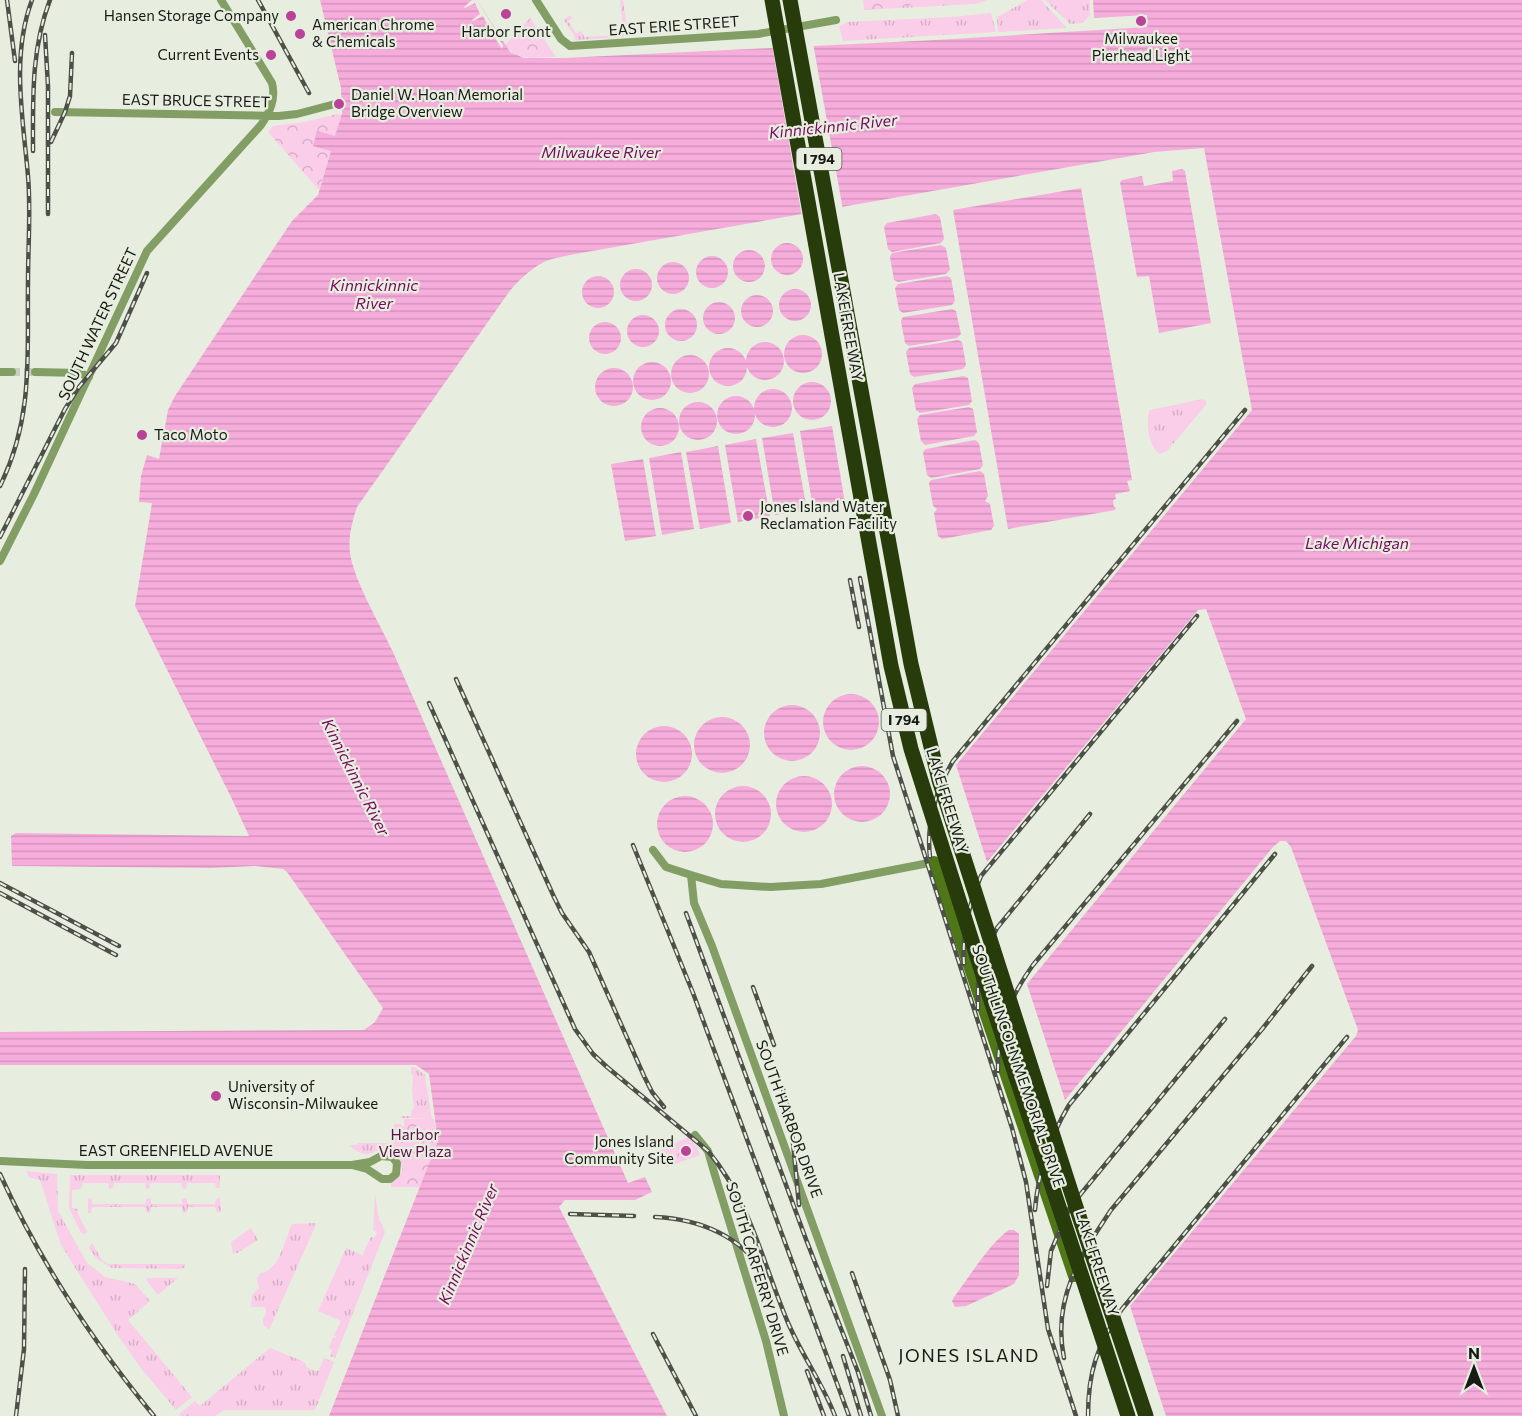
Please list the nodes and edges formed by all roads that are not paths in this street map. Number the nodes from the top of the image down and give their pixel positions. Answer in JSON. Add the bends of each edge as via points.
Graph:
{"nodes":[{"id":1,"x":220,"y":0,"type":"edge"},
{"id":2,"x":536,"y":0,"type":"edge"},
{"id":3,"x":772,"y":0,"type":"edge"},
{"id":4,"x":790,"y":0,"type":"edge"},
{"id":5,"x":836,"y":20,"type":"dead end"},
{"id":6,"x":335,"y":104,"type":"dead end"},
{"id":7,"x":55,"y":112,"type":"dead end"},
{"id":8,"x":267,"y":116,"type":"junction"},
{"id":9,"x":0,"y":372,"type":"edge"},
{"id":10,"x":12,"y":372,"type":"tunnel mouth"},
{"id":11,"x":35,"y":372,"type":"tunnel mouth"},
{"id":12,"x":88,"y":377,"type":"junction"},
{"id":13,"x":0,"y":561,"type":"edge"},
{"id":14,"x":653,"y":850,"type":"dead end"},
{"id":15,"x":934,"y":862,"type":"joint"},
{"id":16,"x":691,"y":875,"type":"junction"},
{"id":17,"x":695,"y":1135,"type":"dead end"},
{"id":18,"x":0,"y":1161,"type":"edge"},
{"id":19,"x":352,"y":1165,"type":"junction"},
{"id":20,"x":784,"y":1416,"type":"edge"},
{"id":21,"x":882,"y":1416,"type":"edge"},
{"id":22,"x":1121,"y":1416,"type":"edge"},
{"id":23,"x":1128,"y":1416,"type":"edge"},
{"id":24,"x":1146,"y":1416,"type":"edge"}],
"edges":[{"from":1,"to":8,"type":"street","name":"SOUTH WATER STREET","via":[[272,83],[274,97]]},
{"from":2,"to":5,"type":"street","name":"EAST ERIE STREET","via":[[561,39],[570,45],[758,34]]},
{"from":3,"to":23,"type":"highway","name":"LAKE FREEWAY","number":"I 794","bridge":true,"via":[[889,654],[906,728]]},
{"from":4,"to":24,"type":"highway","name":"LAKE FREEWAY","number":"I 794","bridge":true,"via":[[910,664],[939,780]]},
{"from":6,"to":8,"type":"street","name":"EAST BRUCE STREET","via":[[297,114]]},
{"from":7,"to":8,"type":"street","name":"EAST BRUCE STREET"},
{"from":8,"to":12,"type":"street","name":"SOUTH WATER STREET","via":[[147,251]]},
{"from":9,"to":10,"type":"street"},
{"from":11,"to":12,"type":"street","via":[[80,373]]},
{"from":12,"to":13,"type":"street","name":"SOUTH WATER STREET"},
{"from":14,"to":16,"type":"street","via":[[666,867]]},
{"from":15,"to":16,"type":"street","via":[[821,884],[770,887],[721,884]]},
{"from":15,"to":22,"type":"street","name":"SOUTH LINCOLN MEMORIAL DRIVE"},
{"from":16,"to":21,"type":"street","name":"SOUTH HARBOR DRIVE","via":[[694,903]]},
{"from":17,"to":20,"type":"street","name":"SOUTH CARFERRY DRIVE","via":[[708,1151],[766,1341]]},
{"from":18,"to":19,"type":"street","name":"EAST GREENFIELD AVENUE","via":[[87,1165]]},
{"from":19,"to":19,"type":"street","name":"EAST GREENFIELD AVENUE","via":[[386,1179],[393,1177],[398,1167],[392,1157],[385,1156]]}]}
